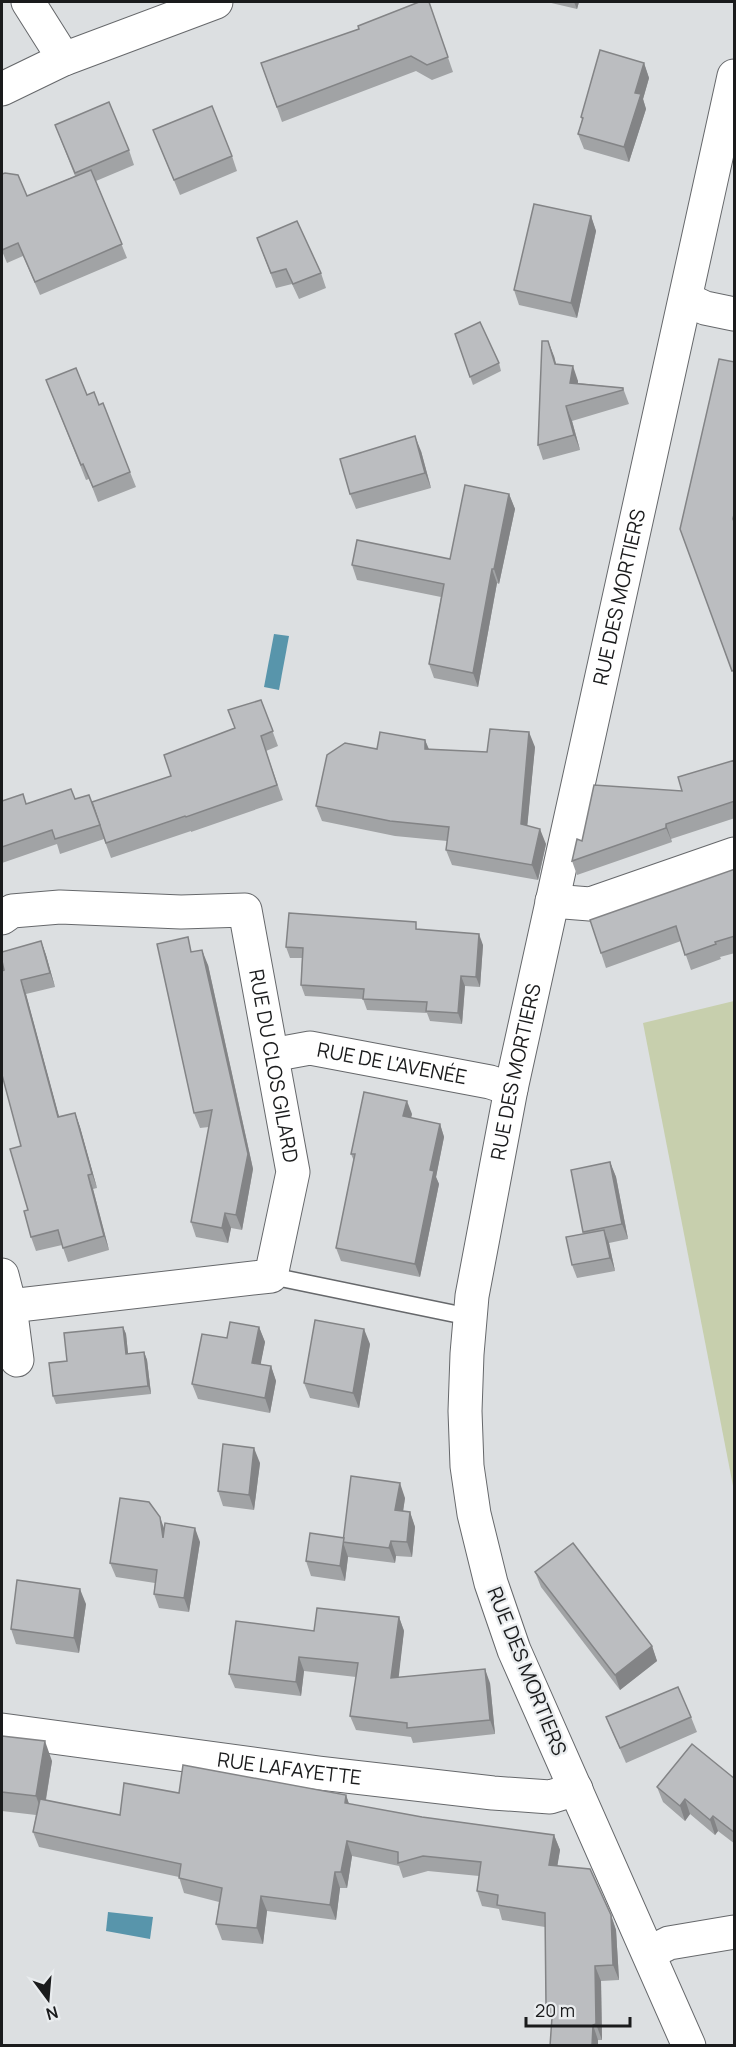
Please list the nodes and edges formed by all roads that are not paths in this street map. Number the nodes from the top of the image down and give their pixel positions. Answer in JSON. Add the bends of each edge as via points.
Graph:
{"nodes":[{"id":1,"x":28,"y":2,"type":"edge"},
{"id":2,"x":216,"y":2,"type":"edge"},
{"id":3,"x":64,"y":59,"type":"junction"},
{"id":4,"x":735,"y":76,"type":"edge"},
{"id":5,"x":2,"y":89,"type":"edge"},
{"id":6,"x":686,"y":299,"type":"junction"},
{"id":7,"x":735,"y":314,"type":"edge"},
{"id":8,"x":735,"y":854,"type":"edge"},
{"id":9,"x":552,"y":901,"type":"junction"},
{"id":10,"x":2,"y":918,"type":"edge"},
{"id":11,"x":272,"y":1055,"type":"junction"},
{"id":12,"x":511,"y":1089,"type":"junction"},
{"id":13,"x":2,"y":1275,"type":"edge"},
{"id":14,"x":271,"y":1276,"type":"junction"},
{"id":15,"x":10,"y":1306,"type":"junction"},
{"id":16,"x":470,"y":1317,"type":"junction"},
{"id":17,"x":17,"y":1360,"type":"dead end"},
{"id":18,"x":2,"y":1730,"type":"edge"},
{"id":19,"x":576,"y":1789,"type":"junction"},
{"id":20,"x":735,"y":1932,"type":"edge"},
{"id":21,"x":649,"y":1953,"type":"junction"},
{"id":22,"x":690,"y":2046,"type":"edge"}],
"edges":[{"from":1,"to":3,"type":"street"},
{"from":2,"to":3,"type":"street"},
{"from":3,"to":5,"type":"street"},
{"from":4,"to":6,"type":"street","name":"RUE DES MORTIERS"},
{"from":6,"to":7,"type":"street","via":[[705,308]]},
{"from":6,"to":9,"type":"street","name":"RUE DES MORTIERS"},
{"from":8,"to":9,"type":"street","via":[[590,904]]},
{"from":9,"to":12,"type":"street","name":"RUE DES MORTIERS"},
{"from":10,"to":11,"type":"street","name":"RUE DU CLOS GILARD","via":[[12,911],[60,907],[181,912],[245,910]]},
{"from":11,"to":12,"type":"street","name":"RUE DE L'AVENÉE","via":[[310,1048]]},
{"from":11,"to":14,"type":"street","name":"RUE DU CLOS GILARD","via":[[293,1172]]},
{"from":12,"to":16,"type":"street","name":"RUE DES MORTIERS"},
{"from":13,"to":15,"type":"street"},
{"from":14,"to":15,"type":"street"},
{"from":14,"to":16,"type":"lane"},
{"from":15,"to":17,"type":"street"},
{"from":16,"to":19,"type":"street","name":"RUE DES MORTIERS","via":[[465,1411],[474,1514],[491,1583],[514,1650]]},
{"from":18,"to":19,"type":"street","name":"RUE LAFAYETTE","via":[[493,1793],[550,1797]]},
{"from":19,"to":21,"type":"street","name":"RUE DES MORTIERS"},
{"from":20,"to":21,"type":"street","via":[[669,1943]]},
{"from":21,"to":22,"type":"street","name":"RUE DES MORTIERS"}]}
